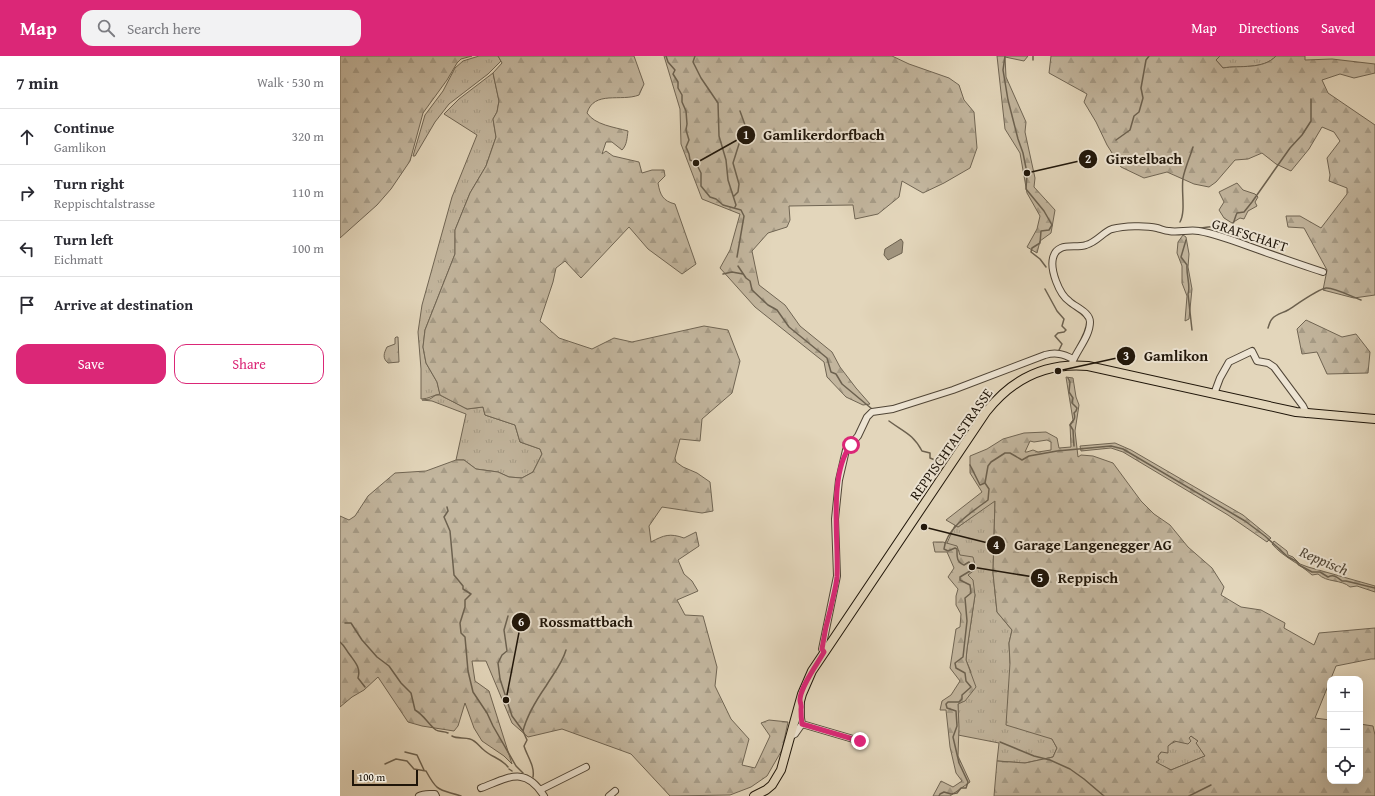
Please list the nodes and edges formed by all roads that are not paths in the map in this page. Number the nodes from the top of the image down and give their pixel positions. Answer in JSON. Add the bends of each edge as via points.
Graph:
{"nodes":[{"id":1,"x":1323,"y":272,"type":"dead end"},
{"id":2,"x":1072,"y":362,"type":"junction"},
{"id":3,"x":1214,"y":394,"type":"junction"},
{"id":4,"x":1307,"y":414,"type":"junction"},
{"id":5,"x":1375,"y":419,"type":"edge"},
{"id":6,"x":824,"y":652,"type":"junction"},
{"id":7,"x":800,"y":700,"type":"junction"},
{"id":8,"x":802,"y":724,"type":"junction"},
{"id":9,"x":791,"y":736,"type":"junction"},
{"id":10,"x":860,"y":741,"type":"dead end"},
{"id":11,"x":586,"y":767,"type":"dead end"},
{"id":12,"x":481,"y":788,"type":"dead end"},
{"id":13,"x":540,"y":790,"type":"junction"},
{"id":14,"x":614,"y":791,"type":"dead end"},
{"id":15,"x":419,"y":796,"type":"edge"},
{"id":16,"x":438,"y":796,"type":"edge"},
{"id":17,"x":544,"y":796,"type":"edge"},
{"id":18,"x":609,"y":796,"type":"edge"},
{"id":19,"x":754,"y":796,"type":"edge"}],
"edges":[{"from":1,"to":2,"type":"street","name":"GRAFSCHAFT","via":[[1224,237],[1198,231],[1168,232],[1143,226],[1111,229],[1098,240],[1077,247],[1065,246],[1058,249],[1053,256],[1051,267],[1058,285],[1068,301],[1088,315],[1090,321]]},
{"from":2,"to":3,"type":"main road","name":"REPPISCHTALSTRASSE"},
{"from":2,"to":6,"type":"main road","name":"REPPISCHTALSTRASSE","via":[[1031,374],[1014,384],[994,402]]},
{"from":2,"to":6,"type":"street","via":[[1064,354],[1045,355],[952,390],[893,409],[872,412],[867,417],[858,436],[846,450],[839,480],[835,519],[837,576],[822,649]]},
{"from":3,"to":4,"type":"main road","name":"REPPISCHTALSTRASSE"},
{"from":3,"to":4,"type":"street","via":[[1229,362],[1252,351],[1257,361],[1274,366]]},
{"from":4,"to":5,"type":"main road","name":"REPPISCHTALSTRASSE"},
{"from":6,"to":7,"type":"main road","name":"REPPISCHTALSTRASSE","via":[[804,686]]},
{"from":7,"to":8,"type":"street"},
{"from":7,"to":9,"type":"main road","name":"REPPISCHTALSTRASSE"},
{"from":8,"to":9,"type":"street"},
{"from":8,"to":10,"type":"street"},
{"from":9,"to":19,"type":"main road","name":"REPPISCHTALSTRASSE","via":[[777,778],[766,790]]},
{"from":11,"to":13,"type":"street"},
{"from":12,"to":13,"type":"street","via":[[523,776]]},
{"from":13,"to":17,"type":"street"},
{"from":14,"to":18,"type":"street"},
{"from":15,"to":16,"type":"street"}]}
